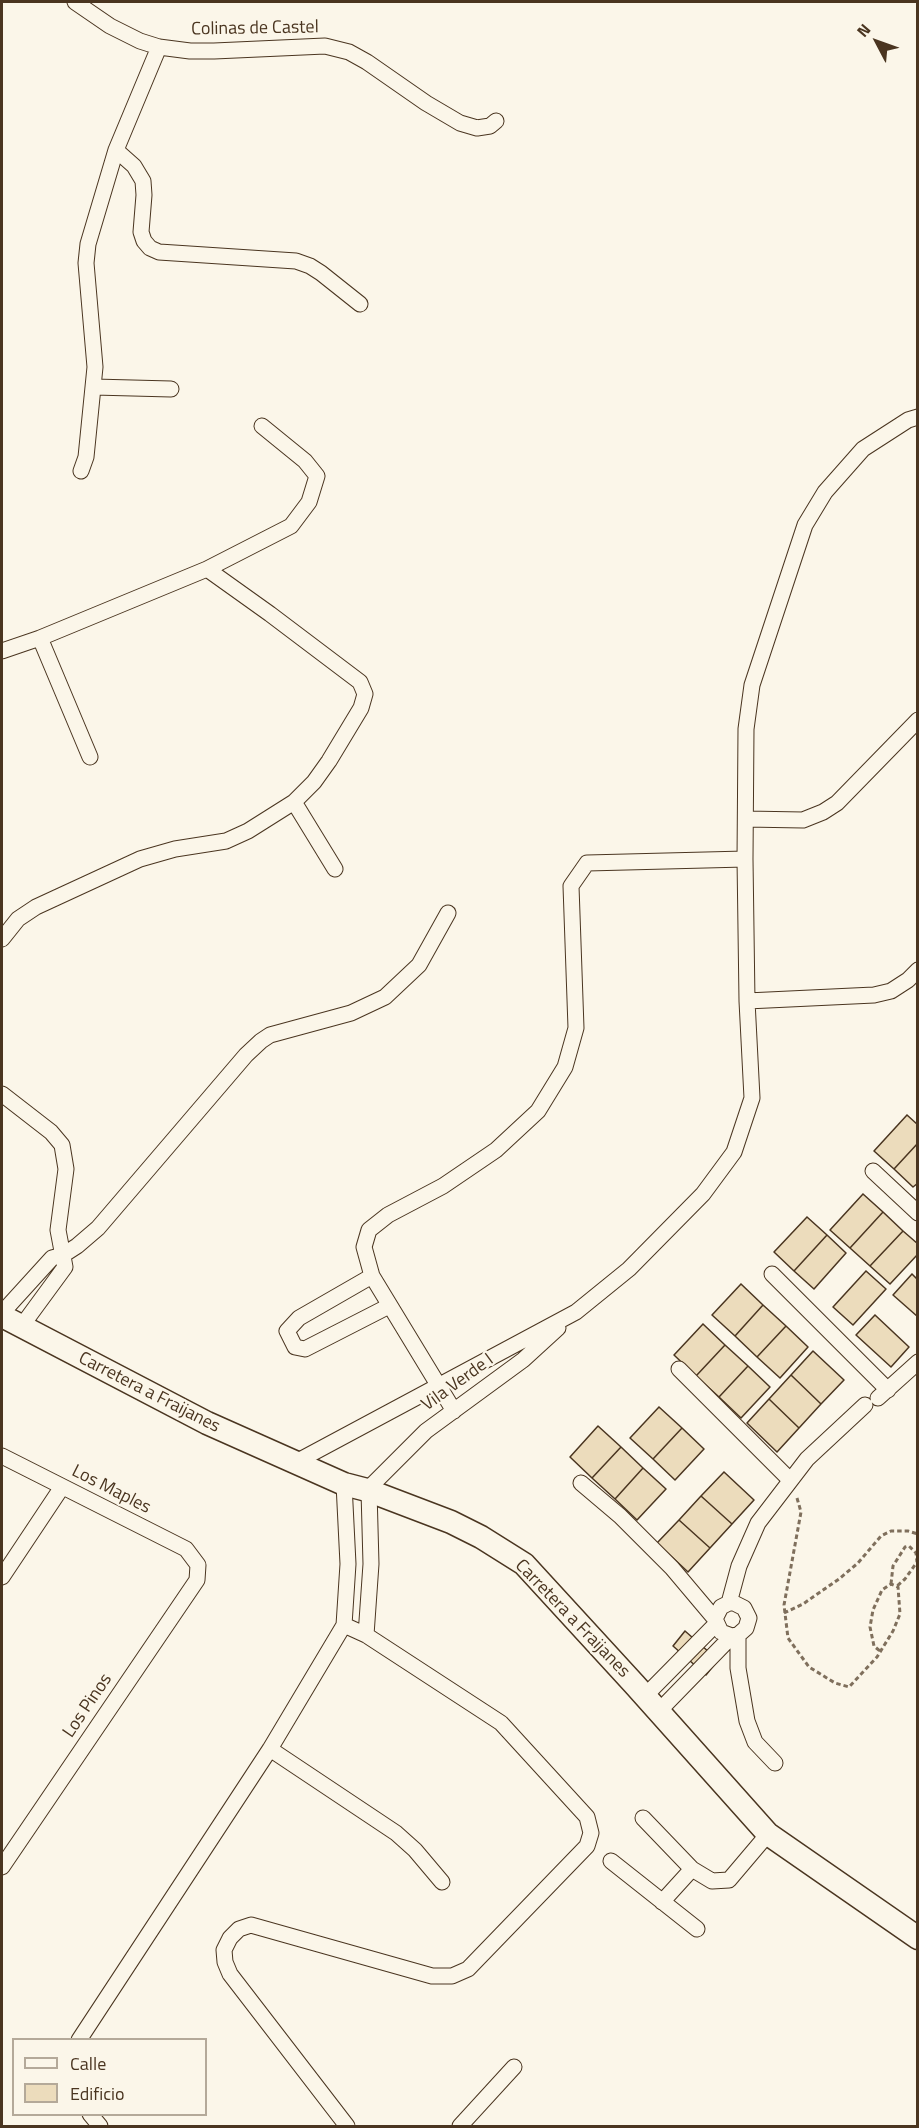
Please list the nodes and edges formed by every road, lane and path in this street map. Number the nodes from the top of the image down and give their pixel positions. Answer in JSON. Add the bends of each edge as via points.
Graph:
{"nodes":[{"id":1,"x":75,"y":2,"type":"edge"},
{"id":2,"x":159,"y":47,"type":"junction"},
{"id":3,"x":496,"y":121,"type":"dead end"},
{"id":4,"x":116,"y":150,"type":"junction"},
{"id":5,"x":360,"y":304,"type":"dead end"},
{"id":6,"x":94,"y":387,"type":"junction"},
{"id":7,"x":171,"y":389,"type":"dead end"},
{"id":8,"x":918,"y":417,"type":"edge"},
{"id":9,"x":262,"y":426,"type":"dead end"},
{"id":10,"x":81,"y":471,"type":"dead end"},
{"id":11,"x":207,"y":569,"type":"junction"},
{"id":12,"x":40,"y":638,"type":"junction"},
{"id":13,"x":2,"y":651,"type":"edge"},
{"id":14,"x":918,"y":720,"type":"edge"},
{"id":15,"x":90,"y":757,"type":"dead end"},
{"id":16,"x":294,"y":802,"type":"junction"},
{"id":17,"x":746,"y":819,"type":"junction"},
{"id":18,"x":745,"y":859,"type":"junction"},
{"id":19,"x":335,"y":869,"type":"dead end"},
{"id":20,"x":448,"y":913,"type":"dead end"},
{"id":21,"x":2,"y":939,"type":"edge"},
{"id":22,"x":918,"y":970,"type":"edge"},
{"id":23,"x":747,"y":1001,"type":"junction"},
{"id":24,"x":2,"y":1094,"type":"edge"},
{"id":25,"x":873,"y":1171,"type":"dead end"},
{"id":26,"x":918,"y":1213,"type":"edge"},
{"id":27,"x":63,"y":1255,"type":"junction"},
{"id":28,"x":772,"y":1274,"type":"dead end"},
{"id":29,"x":372,"y":1276,"type":"junction"},
{"id":30,"x":388,"y":1306,"type":"junction"},
{"id":31,"x":576,"y":1312,"type":"junction"},
{"id":32,"x":8,"y":1319,"type":"edge"},
{"id":33,"x":918,"y":1362,"type":"edge"},
{"id":34,"x":679,"y":1370,"type":"dead end"},
{"id":35,"x":440,"y":1386,"type":"junction"},
{"id":36,"x":877,"y":1398,"type":"junction"},
{"id":37,"x":454,"y":1411,"type":"junction"},
{"id":38,"x":2,"y":1456,"type":"edge"},
{"id":39,"x":296,"y":1462,"type":"junction"},
{"id":40,"x":581,"y":1483,"type":"dead end"},
{"id":41,"x":787,"y":1483,"type":"junction"},
{"id":42,"x":344,"y":1484,"type":"junction"},
{"id":43,"x":62,"y":1487,"type":"junction"},
{"id":44,"x":368,"y":1490,"type":"junction"},
{"id":45,"x":918,"y":1534,"type":"edge"},
{"id":46,"x":198,"y":1565,"type":"joint"},
{"id":47,"x":2,"y":1577,"type":"edge"},
{"id":48,"x":891,"y":1584,"type":"junction"},
{"id":49,"x":897,"y":1586,"type":"junction"},
{"id":50,"x":729,"y":1603,"type":"junction"},
{"id":51,"x":784,"y":1613,"type":"junction"},
{"id":52,"x":716,"y":1622,"type":"junction"},
{"id":53,"x":344,"y":1625,"type":"junction"},
{"id":54,"x":366,"y":1635,"type":"junction"},
{"id":55,"x":735,"y":1636,"type":"junction"},
{"id":56,"x":881,"y":1652,"type":"junction"},
{"id":57,"x":652,"y":1703,"type":"junction"},
{"id":58,"x":270,"y":1749,"type":"junction"},
{"id":59,"x":775,"y":1763,"type":"dead end"},
{"id":60,"x":643,"y":1818,"type":"dead end"},
{"id":61,"x":768,"y":1834,"type":"junction"},
{"id":62,"x":611,"y":1861,"type":"dead end"},
{"id":63,"x":2,"y":1867,"type":"edge"},
{"id":64,"x":692,"y":1869,"type":"junction"},
{"id":65,"x":442,"y":1882,"type":"dead end"},
{"id":66,"x":662,"y":1902,"type":"junction"},
{"id":67,"x":697,"y":1929,"type":"dead end"},
{"id":68,"x":918,"y":1938,"type":"edge"},
{"id":69,"x":80,"y":2038,"type":"edge"},
{"id":70,"x":514,"y":2067,"type":"dead end"},
{"id":71,"x":347,"y":2127,"type":"edge"},
{"id":72,"x":460,"y":2127,"type":"edge"}],
"edges":[{"from":1,"to":2,"type":"street","name":"Colinas de Castel","via":[[110,26]]},
{"from":2,"to":3,"type":"street","name":"Colinas de Castel","via":[[214,51],[325,46],[367,62],[460,123],[477,128]]},
{"from":2,"to":4,"type":"street"},
{"from":4,"to":5,"type":"street","via":[[134,166],[143,181],[141,232],[150,248],[159,252],[296,261],[321,273]]},
{"from":4,"to":6,"type":"street","via":[[86,263]]},
{"from":6,"to":7,"type":"street"},
{"from":6,"to":10,"type":"street"},
{"from":8,"to":17,"type":"street","via":[[863,449],[825,492],[805,525],[752,685],[746,729]]},
{"from":9,"to":11,"type":"street","via":[[305,461],[317,476],[309,502],[291,526]]},
{"from":11,"to":12,"type":"street"},
{"from":11,"to":16,"type":"street","via":[[360,682],[365,694],[361,708],[329,761]]},
{"from":12,"to":13,"type":"street"},
{"from":12,"to":15,"type":"street"},
{"from":14,"to":17,"type":"street","via":[[824,812],[803,820]]},
{"from":16,"to":19,"type":"street"},
{"from":16,"to":21,"type":"street","via":[[226,841],[140,859],[36,907],[18,919]]},
{"from":17,"to":18,"type":"street"},
{"from":18,"to":23,"type":"street"},
{"from":18,"to":29,"type":"street","via":[[587,863],[571,886],[576,1028],[565,1067],[538,1111],[496,1150],[369,1230],[364,1247]]},
{"from":20,"to":27,"type":"street","via":[[419,965],[385,997],[351,1013],[270,1035],[261,1041],[98,1228]]},
{"from":22,"to":23,"type":"street","via":[[891,991],[874,995]]},
{"from":23,"to":31,"type":"street","via":[[753,1098],[734,1152],[703,1194],[628,1269]]},
{"from":24,"to":27,"type":"street","via":[[51,1132],[62,1146],[66,1169],[58,1230]]},
{"from":25,"to":26,"type":"street"},
{"from":27,"to":32,"type":"street","via":[[52,1258]]},
{"from":27,"to":32,"type":"street","via":[[65,1267]]},
{"from":28,"to":36,"type":"street"},
{"from":29,"to":30,"type":"street"},
{"from":29,"to":30,"type":"street","via":[[299,1318],[287,1331],[295,1347],[304,1349]]},
{"from":30,"to":35,"type":"street"},
{"from":31,"to":35,"type":"street"},
{"from":31,"to":37,"type":"street","name":"Vila Verde I","via":[[523,1360]]},
{"from":32,"to":39,"type":"main road","name":"Carretera a Fraijanes","via":[[207,1423]]},
{"from":33,"to":36,"type":"street"},
{"from":34,"to":41,"type":"street"},
{"from":35,"to":37,"type":"street"},
{"from":35,"to":39,"type":"street"},
{"from":36,"to":41,"type":"street","via":[[807,1459]]},
{"from":37,"to":44,"type":"street","name":"Vila Verde I","via":[[426,1431]]},
{"from":38,"to":43,"type":"street","name":"Los Maples"},
{"from":39,"to":42,"type":"main road","name":"Carretera a Fraijanes"},
{"from":40,"to":52,"type":"street","via":[[656,1552]]},
{"from":41,"to":50,"type":"street","via":[[758,1523],[739,1566]]},
{"from":41,"to":51,"type":"path","via":[[801,1512]]},
{"from":42,"to":44,"type":"main road","name":"Carretera a Fraijanes"},
{"from":42,"to":53,"type":"street","via":[[348,1564]]},
{"from":43,"to":46,"type":"street","name":"Los Maples","via":[[186,1549]]},
{"from":43,"to":47,"type":"street"},
{"from":44,"to":54,"type":"street","via":[[371,1564]]},
{"from":44,"to":57,"type":"main road","name":"Carretera a Fraijanes","via":[[451,1522],[524,1564]]},
{"from":45,"to":51,"type":"path","via":[[891,1531],[881,1536],[845,1574]]},
{"from":46,"to":63,"type":"street","name":"Los Pinos","via":[[197,1580]]},
{"from":48,"to":49,"type":"path"},
{"from":48,"to":49,"type":"path","via":[[893,1566],[909,1545],[917,1562]]},
{"from":48,"to":56,"type":"path","via":[[882,1590],[870,1627],[874,1646]]},
{"from":49,"to":56,"type":"path","via":[[900,1614]]},
{"from":50,"to":52,"type":"street","via":[[718,1611]]},
{"from":50,"to":55,"type":"street","via":[[740,1604],[749,1618],[746,1628]]},
{"from":51,"to":56,"type":"path","via":[[788,1638],[809,1667],[835,1683],[849,1687]]},
{"from":52,"to":55,"type":"street","via":[[721,1632]]},
{"from":52,"to":57,"type":"street"},
{"from":53,"to":54,"type":"street"},
{"from":53,"to":58,"type":"street"},
{"from":54,"to":71,"type":"street","via":[[501,1723],[587,1817],[591,1833],[587,1846],[476,1961],[452,1976],[432,1977],[250,1926],[239,1929],[230,1938],[224,1950],[230,1974]]},
{"from":55,"to":57,"type":"street"},
{"from":55,"to":59,"type":"street","via":[[747,1721],[755,1742]]},
{"from":57,"to":61,"type":"main road","name":"Carretera a Fraijanes"},
{"from":58,"to":65,"type":"street","via":[[396,1833]]},
{"from":58,"to":69,"type":"street"},
{"from":60,"to":64,"type":"street"},
{"from":61,"to":64,"type":"street","via":[[729,1880],[712,1881]]},
{"from":61,"to":68,"type":"main road","name":"Carretera a Fraijanes"},
{"from":62,"to":66,"type":"street"},
{"from":64,"to":66,"type":"street"},
{"from":66,"to":67,"type":"street"},
{"from":70,"to":72,"type":"street"}]}
